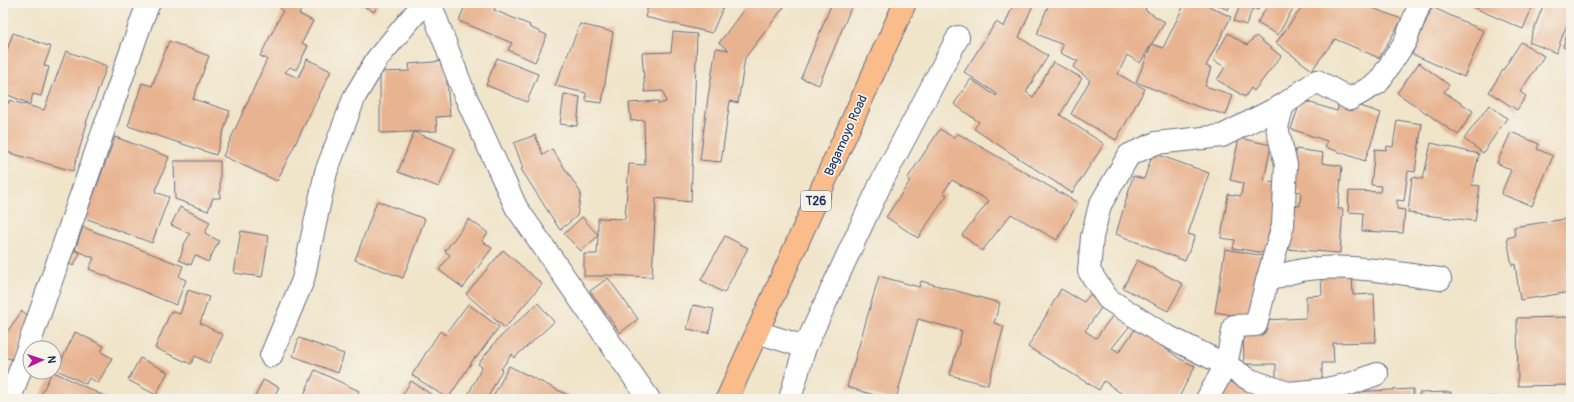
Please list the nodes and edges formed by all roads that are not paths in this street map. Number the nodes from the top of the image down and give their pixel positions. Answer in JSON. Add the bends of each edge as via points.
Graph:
{"nodes":[{"id":1,"x":149,"y":3,"type":"edge"},
{"id":2,"x":424,"y":3,"type":"edge"},
{"id":3,"x":430,"y":3,"type":"edge"},
{"id":4,"x":905,"y":3,"type":"edge"},
{"id":5,"x":1420,"y":3,"type":"edge"},
{"id":6,"x":958,"y":37,"type":"dead end"},
{"id":7,"x":1283,"y":105,"type":"junction"},
{"id":8,"x":1440,"y":279,"type":"dead end"},
{"id":9,"x":1267,"y":281,"type":"junction"},
{"id":10,"x":757,"y":332,"type":"junction"},
{"id":11,"x":805,"y":347,"type":"junction"},
{"id":12,"x":271,"y":356,"type":"dead end"},
{"id":13,"x":1226,"y":365,"type":"junction"},
{"id":14,"x":1377,"y":374,"type":"dead end"},
{"id":15,"x":10,"y":399,"type":"edge"},
{"id":16,"x":649,"y":399,"type":"edge"},
{"id":17,"x":727,"y":399,"type":"edge"},
{"id":18,"x":790,"y":399,"type":"edge"},
{"id":19,"x":1206,"y":399,"type":"edge"}],
"edges":[{"from":1,"to":15,"type":"street"},
{"from":2,"to":12,"type":"street","via":[[377,59],[354,96],[326,172],[302,280]]},
{"from":3,"to":16,"type":"street","via":[[464,93],[516,207]]},
{"from":4,"to":10,"type":"highway","name":"Bagamoyo Road","number":"T26"},
{"from":5,"to":7,"type":"street","via":[[1405,42],[1378,83],[1350,99],[1317,81]]},
{"from":6,"to":11,"type":"street","via":[[882,181]]},
{"from":7,"to":9,"type":"street","via":[[1277,127],[1286,165],[1283,225]]},
{"from":7,"to":13,"type":"street","via":[[1222,136],[1156,143],[1129,155],[1100,205],[1092,237],[1090,270],[1108,299],[1162,333]]},
{"from":8,"to":9,"type":"street","via":[[1358,268],[1330,268],[1293,272]]},
{"from":9,"to":13,"type":"street","via":[[1256,325],[1234,326]]},
{"from":10,"to":11,"type":"street"},
{"from":10,"to":17,"type":"highway","name":"Bagamoyo Road","number":"T26"},
{"from":11,"to":18,"type":"street"},
{"from":13,"to":14,"type":"street","via":[[1250,380],[1288,393],[1322,390],[1350,384]]},
{"from":13,"to":19,"type":"street"}]}
